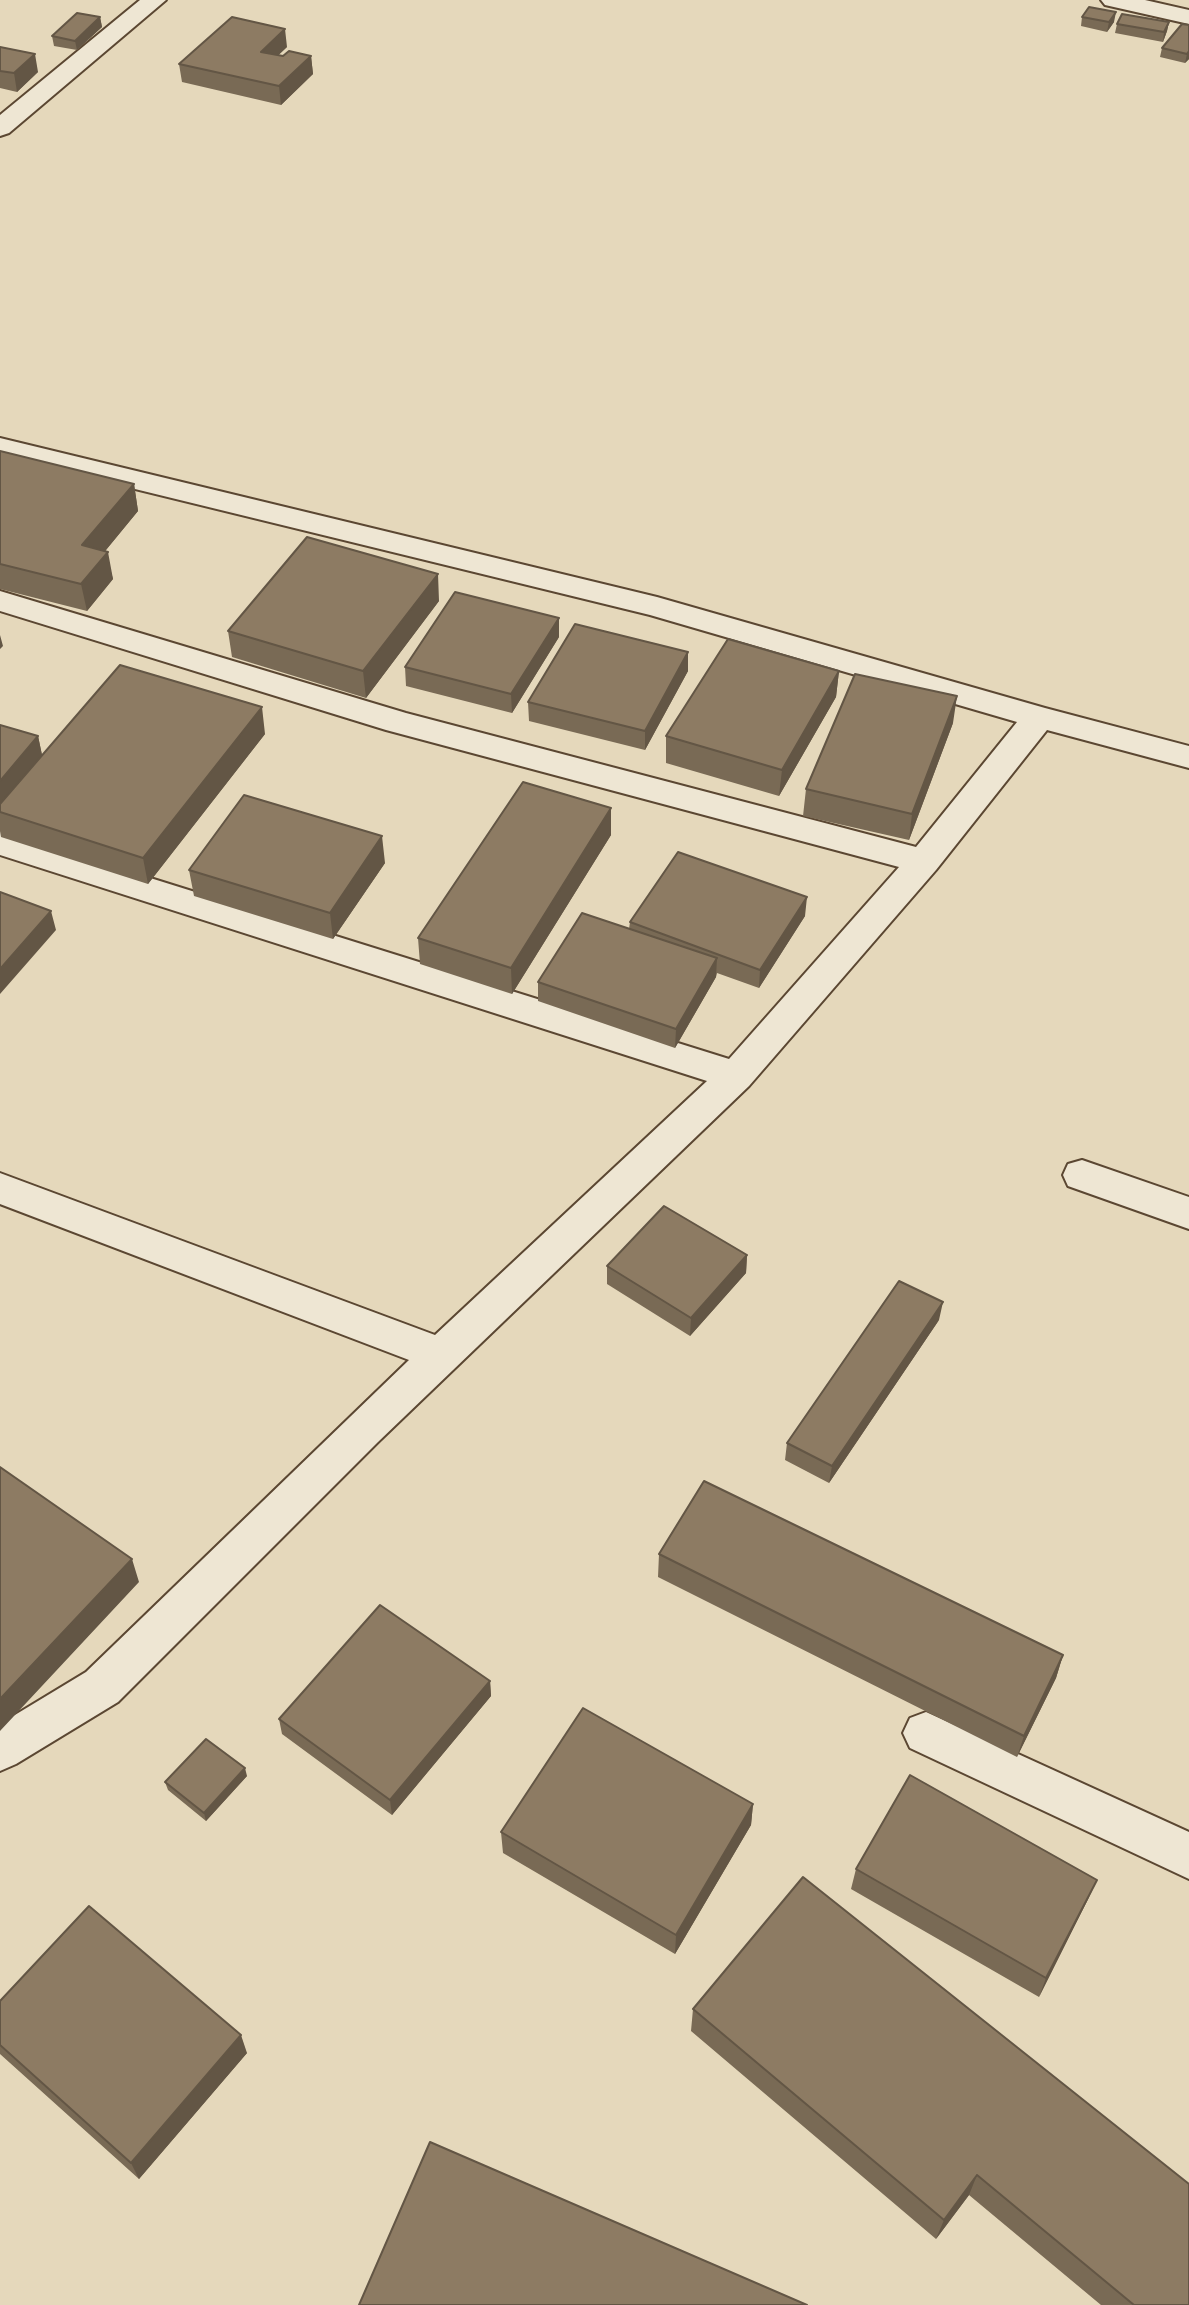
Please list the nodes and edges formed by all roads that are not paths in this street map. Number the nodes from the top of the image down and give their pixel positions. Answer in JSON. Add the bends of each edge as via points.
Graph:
{"nodes":[{"id":1,"x":154,"y":0,"type":"edge"},
{"id":2,"x":1113,"y":0,"type":"edge"},
{"id":3,"x":1189,"y":18,"type":"edge"},
{"id":4,"x":0,"y":128,"type":"edge"},
{"id":5,"x":0,"y":447,"type":"edge"},
{"id":6,"x":0,"y":601,"type":"edge"},
{"id":7,"x":1039,"y":717,"type":"junction"},
{"id":8,"x":1189,"y":757,"type":"edge"},
{"id":9,"x":0,"y":843,"type":"edge"},
{"id":10,"x":924,"y":861,"type":"junction"},
{"id":11,"x":736,"y":1076,"type":"junction"},
{"id":12,"x":1082,"y":1175,"type":"dead end"},
{"id":13,"x":0,"y":1188,"type":"edge"},
{"id":14,"x":1189,"y":1213,"type":"edge"},
{"id":15,"x":442,"y":1354,"type":"junction"},
{"id":16,"x":926,"y":1733,"type":"dead end"},
{"id":17,"x":0,"y":1749,"type":"edge"},
{"id":18,"x":1189,"y":1856,"type":"edge"}],
"edges":[{"from":1,"to":4,"type":"street"},
{"from":2,"to":3,"type":"street"},
{"from":5,"to":7,"type":"street","via":[[657,607]]},
{"from":6,"to":10,"type":"street","via":[[398,722]]},
{"from":7,"to":8,"type":"street"},
{"from":7,"to":10,"type":"street"},
{"from":9,"to":11,"type":"street"},
{"from":10,"to":11,"type":"street"},
{"from":11,"to":15,"type":"street"},
{"from":12,"to":14,"type":"street"},
{"from":13,"to":15,"type":"street"},
{"from":15,"to":17,"type":"street","via":[[102,1687]]},
{"from":16,"to":18,"type":"street"}]}
